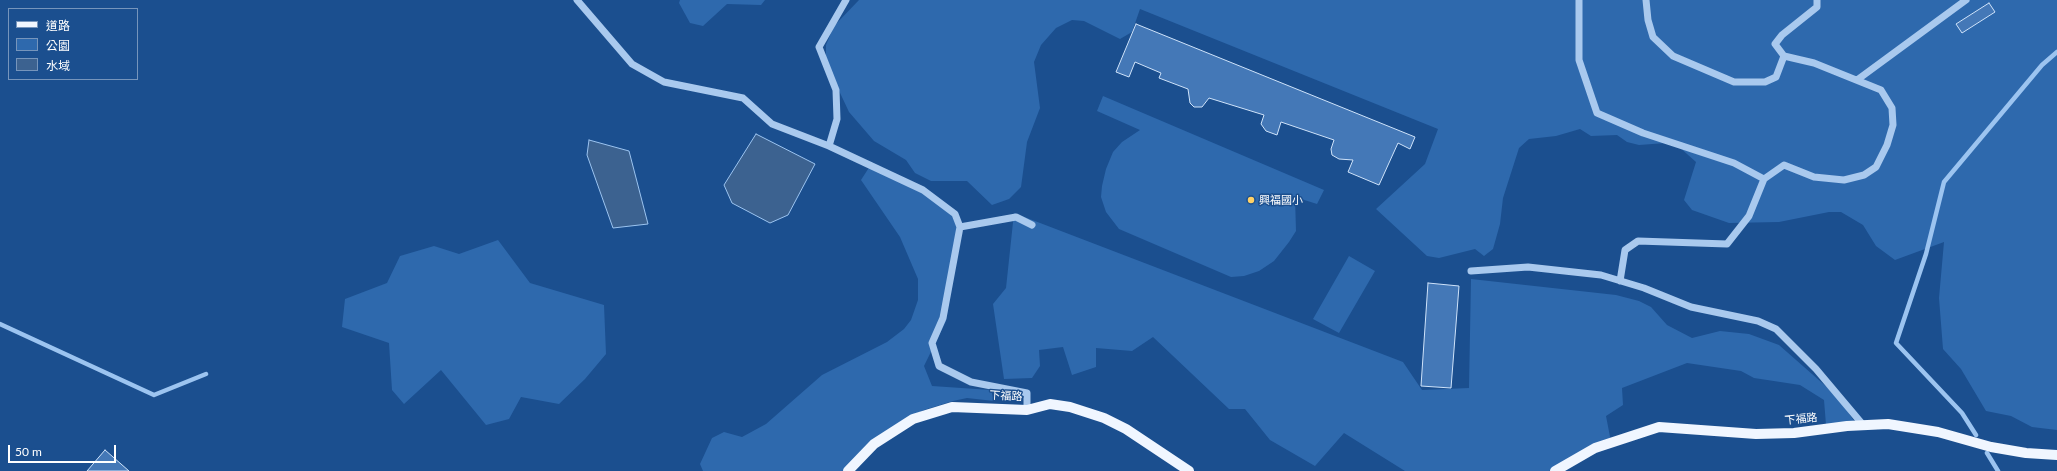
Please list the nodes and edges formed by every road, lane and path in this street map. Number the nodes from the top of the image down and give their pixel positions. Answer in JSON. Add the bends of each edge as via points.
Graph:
{"nodes":[{"id":1,"x":577,"y":0,"type":"edge"},
{"id":2,"x":846,"y":0,"type":"edge"},
{"id":3,"x":1579,"y":0,"type":"edge"},
{"id":4,"x":1646,"y":0,"type":"edge"},
{"id":5,"x":1817,"y":0,"type":"edge"},
{"id":6,"x":1966,"y":0,"type":"edge"},
{"id":7,"x":1784,"y":56,"type":"junction"},
{"id":8,"x":1857,"y":80,"type":"junction"},
{"id":9,"x":829,"y":146,"type":"junction"},
{"id":10,"x":1764,"y":179,"type":"junction"},
{"id":11,"x":1032,"y":225,"type":"dead end"},
{"id":12,"x":960,"y":228,"type":"junction"},
{"id":13,"x":1471,"y":271,"type":"dead end"},
{"id":14,"x":1620,"y":281,"type":"junction"},
{"id":15,"x":1027,"y":410,"type":"junction"},
{"id":16,"x":1864,"y":426,"type":"junction"},
{"id":17,"x":2057,"y":455,"type":"edge"},
{"id":18,"x":848,"y":471,"type":"edge"},
{"id":19,"x":1189,"y":471,"type":"edge"},
{"id":20,"x":1554,"y":471,"type":"edge"}],
"edges":[{"from":1,"to":9,"type":"street","via":[[632,64],[664,82],[743,98],[772,124]]},
{"from":2,"to":9,"type":"street","via":[[819,47],[836,90],[837,119]]},
{"from":3,"to":10,"type":"street","via":[[1579,60],[1597,112],[1643,133],[1734,163]]},
{"from":4,"to":7,"type":"street","via":[[1648,20],[1654,37],[1673,56],[1734,82],[1765,82],[1776,77]]},
{"from":5,"to":7,"type":"street","via":[[1817,7],[1782,35],[1775,44]]},
{"from":6,"to":8,"type":"street"},
{"from":7,"to":8,"type":"street","via":[[1814,63]]},
{"from":8,"to":10,"type":"street","via":[[1881,90],[1892,108],[1893,126],[1876,167],[1864,175],[1844,180],[1814,178],[1784,165]]},
{"from":9,"to":12,"type":"street","via":[[923,190],[955,214]]},
{"from":10,"to":14,"type":"street","via":[[1749,216],[1727,244],[1638,241],[1625,250]]},
{"from":11,"to":12,"type":"street","via":[[1016,217]]},
{"from":12,"to":15,"type":"street","via":[[943,318],[932,344],[940,366],[971,382],[1027,393]]},
{"from":13,"to":14,"type":"street","via":[[1528,268],[1601,275]]},
{"from":14,"to":16,"type":"street","via":[[1691,307],[1758,321],[1776,329],[1816,369]]},
{"from":15,"to":18,"type":"main road","name":"下福路","via":[[952,407],[913,419],[874,444]]},
{"from":15,"to":19,"type":"main road","name":"下福路","via":[[1050,404],[1104,418],[1126,429]]},
{"from":16,"to":17,"type":"main road","name":"下福路","via":[[1888,424],[1924,429],[1991,447]]},
{"from":16,"to":20,"type":"main road","name":"下福路","via":[[1764,434],[1659,427],[1595,448]]}]}
